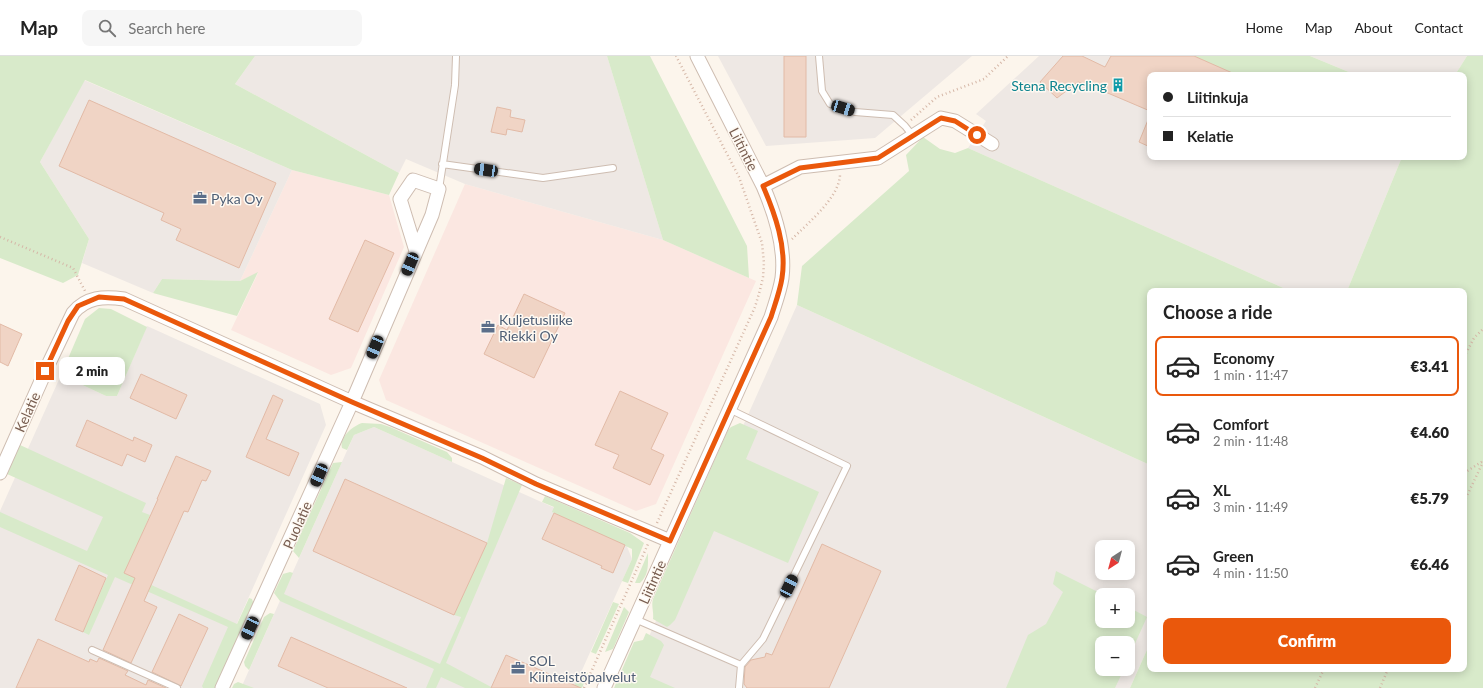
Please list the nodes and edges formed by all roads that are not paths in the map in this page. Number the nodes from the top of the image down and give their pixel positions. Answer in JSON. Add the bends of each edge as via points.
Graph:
{"nodes":[{"id":1,"x":456,"y":56,"type":"edge"},
{"id":2,"x":697,"y":56,"type":"edge"},
{"id":3,"x":820,"y":56,"type":"edge"},
{"id":4,"x":913,"y":136,"type":"junction"},
{"id":5,"x":992,"y":144,"type":"dead end"},
{"id":6,"x":442,"y":164,"type":"junction"},
{"id":7,"x":613,"y":168,"type":"dead end"},
{"id":8,"x":763,"y":186,"type":"junction"},
{"id":9,"x":438,"y":189,"type":"junction"},
{"id":10,"x":416,"y":251,"type":"junction"},
{"id":11,"x":352,"y":402,"type":"junction"},
{"id":12,"x":729,"y":409,"type":"junction"},
{"id":13,"x":0,"y":473,"type":"edge"},
{"id":14,"x":670,"y":541,"type":"junction"},
{"id":15,"x":635,"y":619,"type":"junction"},
{"id":16,"x":92,"y":650,"type":"dead end"},
{"id":17,"x":741,"y":665,"type":"junction"},
{"id":18,"x":177,"y":688,"type":"edge"},
{"id":19,"x":222,"y":688,"type":"edge"},
{"id":20,"x":604,"y":688,"type":"edge"},
{"id":21,"x":739,"y":688,"type":"edge"}],
"edges":[{"from":1,"to":6,"type":"lane","via":[[455,85]]},
{"from":2,"to":8,"type":"street","name":"Liitintie"},
{"from":3,"to":4,"type":"lane","via":[[822,91],[830,104],[856,112],[893,115]]},
{"from":4,"to":5,"type":"street","via":[[941,118],[955,121]]},
{"from":4,"to":8,"type":"street","via":[[878,158],[800,168]]},
{"from":6,"to":7,"type":"lane","via":[[543,178]]},
{"from":6,"to":9,"type":"lane"},
{"from":8,"to":12,"type":"street","name":"Liitintie","via":[[781,240],[782,278],[771,317]]},
{"from":9,"to":10,"type":"street","name":"Puolatie","via":[[432,215]]},
{"from":9,"to":10,"type":"street","via":[[413,180],[400,199]]},
{"from":10,"to":11,"type":"street","name":"Puolatie"},
{"from":11,"to":13,"type":"street","name":"Kelatie","via":[[124,299],[99,297],[78,306],[68,321]]},
{"from":11,"to":14,"type":"street","name":"Kelatie"},
{"from":11,"to":19,"type":"street","name":"Puolatie"},
{"from":12,"to":14,"type":"street","name":"Liitintie"},
{"from":12,"to":17,"type":"lane","via":[[846,466],[764,639]]},
{"from":14,"to":15,"type":"street","name":"Liitintie"},
{"from":15,"to":17,"type":"lane"},
{"from":15,"to":20,"type":"street","name":"Liitintie"},
{"from":16,"to":18,"type":"lane"},
{"from":17,"to":21,"type":"lane"}]}
